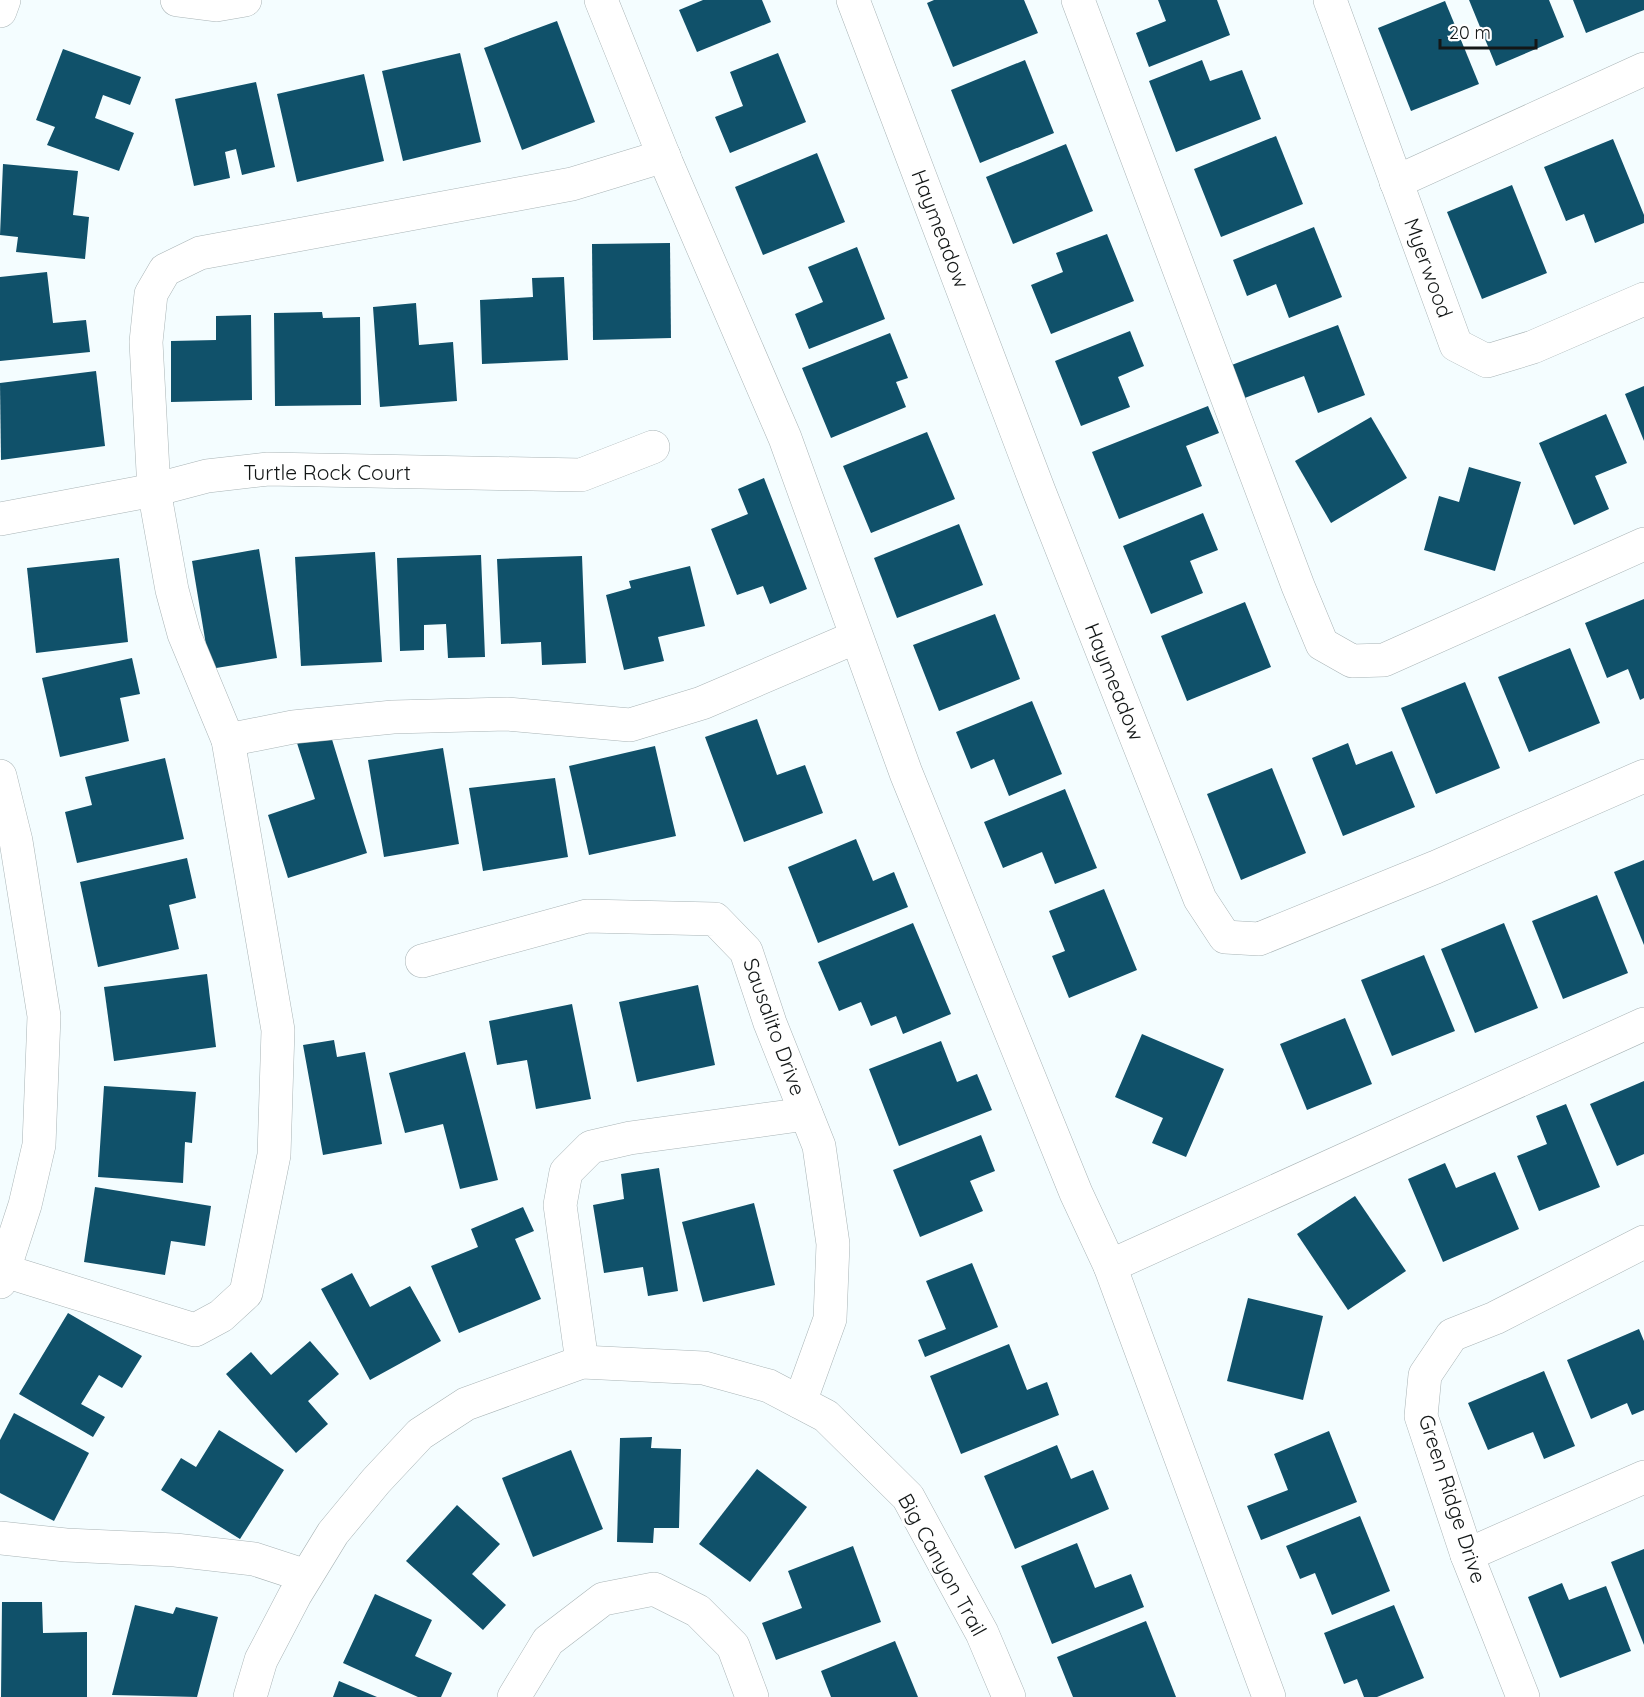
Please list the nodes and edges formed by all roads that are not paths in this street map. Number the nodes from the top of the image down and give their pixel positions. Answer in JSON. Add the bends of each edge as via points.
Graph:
{"nodes":[{"id":1,"x":4,"y":0,"type":"edge"},
{"id":2,"x":177,"y":0,"type":"edge"},
{"id":3,"x":245,"y":0,"type":"edge"},
{"id":4,"x":601,"y":0,"type":"edge"},
{"id":5,"x":853,"y":0,"type":"edge"},
{"id":6,"x":1078,"y":0,"type":"edge"},
{"id":7,"x":1330,"y":0,"type":"edge"},
{"id":8,"x":0,"y":11,"type":"edge"},
{"id":9,"x":1644,"y":69,"type":"edge"},
{"id":10,"x":664,"y":156,"type":"junction"},
{"id":11,"x":1396,"y":182,"type":"junction"},
{"id":12,"x":1644,"y":299,"type":"edge"},
{"id":13,"x":653,"y":447,"type":"dead end"},
{"id":14,"x":154,"y":490,"type":"junction"},
{"id":15,"x":0,"y":519,"type":"edge"},
{"id":16,"x":1644,"y":544,"type":"edge"},
{"id":17,"x":856,"y":637,"type":"junction"},
{"id":18,"x":228,"y":740,"type":"junction"},
{"id":19,"x":0,"y":776,"type":"edge"},
{"id":20,"x":1644,"y":776,"type":"edge"},
{"id":21,"x":422,"y":961,"type":"dead end"},
{"id":22,"x":1644,"y":1024,"type":"edge"},
{"id":23,"x":806,"y":1114,"type":"junction"},
{"id":24,"x":1644,"y":1242,"type":"edge"},
{"id":25,"x":1110,"y":1266,"type":"junction"},
{"id":26,"x":2,"y":1276,"type":"edge"},
{"id":27,"x":582,"y":1362,"type":"junction"},
{"id":28,"x":800,"y":1402,"type":"junction"},
{"id":29,"x":1644,"y":1477,"type":"edge"},
{"id":30,"x":0,"y":1538,"type":"edge"},
{"id":31,"x":1467,"y":1555,"type":"junction"},
{"id":32,"x":306,"y":1576,"type":"junction"},
{"id":33,"x":250,"y":1697,"type":"edge"},
{"id":34,"x":514,"y":1697,"type":"edge"},
{"id":35,"x":753,"y":1697,"type":"edge"},
{"id":36,"x":1009,"y":1697,"type":"edge"},
{"id":37,"x":1269,"y":1697,"type":"edge"},
{"id":38,"x":1523,"y":1697,"type":"edge"}],
"edges":[{"from":1,"to":8,"type":"street"},
{"from":2,"to":3,"type":"street","via":[[216,5]]},
{"from":4,"to":10,"type":"street"},
{"from":5,"to":20,"type":"street","name":"Haymeadow","via":[[1035,480],[1196,888],[1225,937],[1259,939]]},
{"from":6,"to":16,"type":"street","via":[[1322,644],[1352,661],[1384,660]]},
{"from":7,"to":11,"type":"street","name":"Myerwood"},
{"from":9,"to":11,"type":"street"},
{"from":10,"to":14,"type":"street","via":[[572,184],[200,253],[165,270],[152,294],[146,342]]},
{"from":10,"to":17,"type":"street","via":[[785,438]]},
{"from":11,"to":12,"type":"street","name":"Myerwood","via":[[1456,345],[1487,362],[1533,348]]},
{"from":13,"to":14,"type":"street","name":"Turtle Rock Court","via":[[581,475],[268,470],[207,476]]},
{"from":14,"to":15,"type":"street","name":"Turtle Rock Court"},
{"from":14,"to":18,"type":"street","via":[[184,634]]},
{"from":17,"to":18,"type":"street","via":[[702,703],[630,725],[507,714],[393,717],[292,727]]},
{"from":17,"to":25,"type":"street","via":[[991,988]]},
{"from":18,"to":26,"type":"street","via":[[278,1029],[274,1155],[246,1293],[221,1316],[195,1329]]},
{"from":19,"to":26,"type":"street","via":[[16,841],[44,1016],[39,1145]]},
{"from":21,"to":23,"type":"street","name":"Sausalito Drive","via":[[587,916],[715,919],[746,951]]},
{"from":22,"to":25,"type":"street"},
{"from":23,"to":27,"type":"street","via":[[591,1147],[566,1172],[560,1206]]},
{"from":23,"to":28,"type":"street","name":"Sausalito Drive","via":[[819,1146],[833,1244],[830,1319]]},
{"from":24,"to":31,"type":"street","name":"Green Ridge Drive","via":[[1495,1318],[1452,1335],[1425,1375],[1420,1416]]},
{"from":25,"to":37,"type":"street"},
{"from":27,"to":28,"type":"street","name":"Big Canyon Trail","via":[[704,1368],[769,1386]]},
{"from":27,"to":32,"type":"street","name":"Big Canyon Trail","via":[[466,1404],[420,1434],[333,1533]]},
{"from":28,"to":36,"type":"street","name":"Big Canyon Trail","via":[[826,1416],[908,1497],[982,1633]]},
{"from":29,"to":31,"type":"street"},
{"from":30,"to":32,"type":"street","via":[[187,1551],[254,1560]]},
{"from":31,"to":38,"type":"street","name":"Green Ridge Drive"},
{"from":32,"to":33,"type":"street","name":"Big Canyon Trail","via":[[261,1660]]},
{"from":34,"to":35,"type":"street","via":[[548,1641],[603,1599],[654,1589],[698,1611],[733,1646]]}]}
